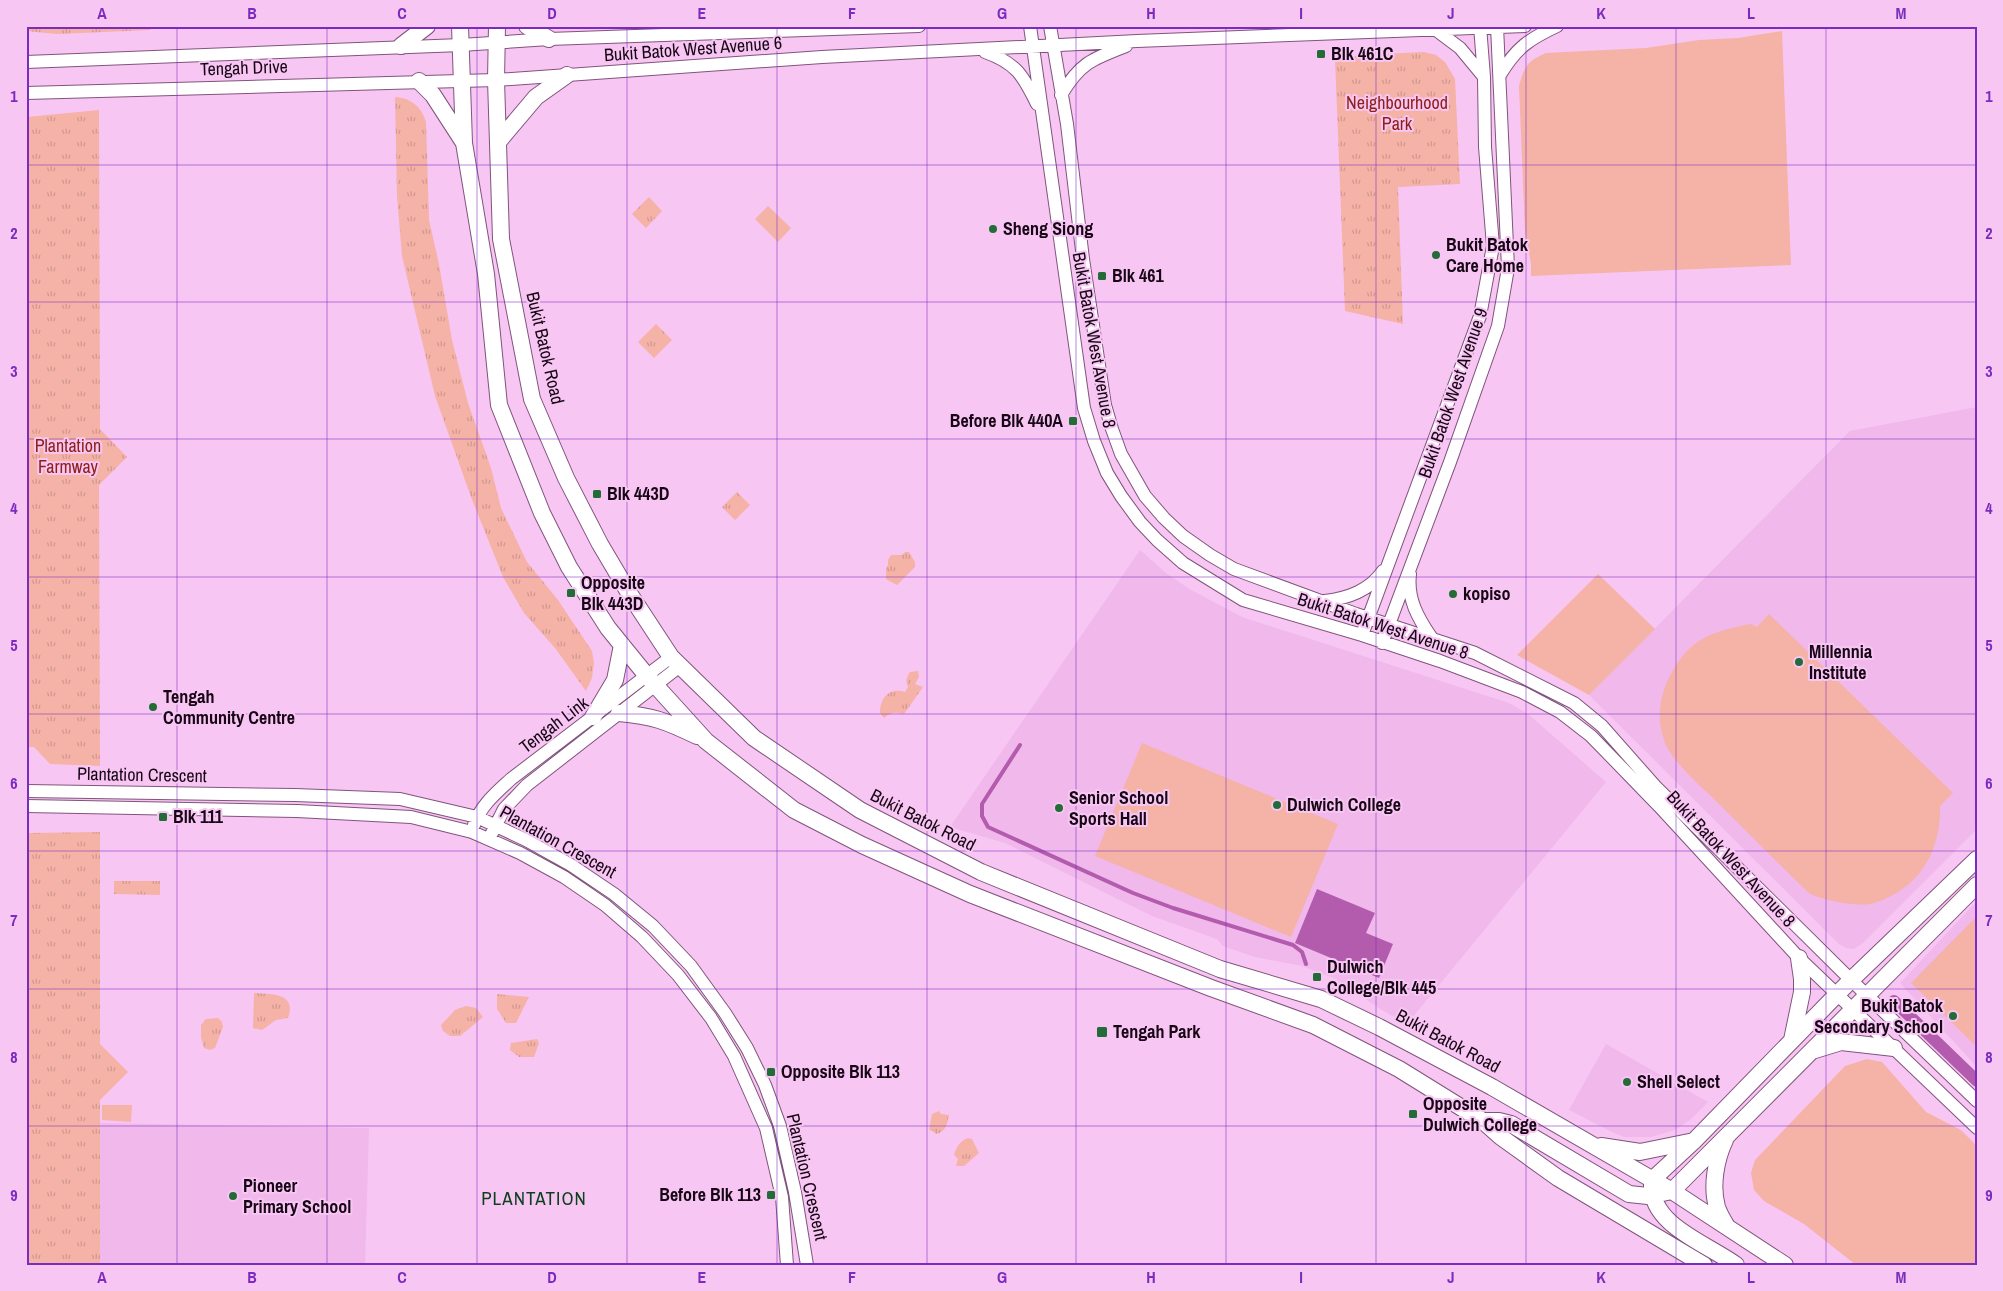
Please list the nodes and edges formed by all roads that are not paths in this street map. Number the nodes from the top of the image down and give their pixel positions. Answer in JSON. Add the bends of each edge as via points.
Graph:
{"nodes":[{"id":1,"x":427,"y":26,"type":"edge"},
{"id":2,"x":460,"y":26,"type":"edge"},
{"id":3,"x":528,"y":26,"type":"edge"},
{"id":4,"x":919,"y":26,"type":"edge"},
{"id":5,"x":1030,"y":26,"type":"edge"},
{"id":6,"x":1050,"y":26,"type":"edge"},
{"id":7,"x":1525,"y":26,"type":"edge"},
{"id":8,"x":1557,"y":26,"type":"edge"},
{"id":9,"x":1480,"y":27,"type":"edge"},
{"id":10,"x":1497,"y":27,"type":"edge"},
{"id":11,"x":1436,"y":30,"type":"junction"},
{"id":12,"x":497,"y":34,"type":"edge"},
{"id":13,"x":549,"y":39,"type":"junction"},
{"id":14,"x":1137,"y":41,"type":"junction"},
{"id":15,"x":461,"y":44,"type":"junction"},
{"id":16,"x":401,"y":46,"type":"junction"},
{"id":17,"x":1053,"y":46,"type":"junction"},
{"id":18,"x":1033,"y":47,"type":"junction"},
{"id":19,"x":978,"y":50,"type":"junction"},
{"id":20,"x":26,"y":62,"type":"edge"},
{"id":21,"x":566,"y":75,"type":"junction"},
{"id":22,"x":1500,"y":75,"type":"junction"},
{"id":23,"x":1484,"y":77,"type":"junction"},
{"id":24,"x":496,"y":80,"type":"junction"},
{"id":25,"x":419,"y":81,"type":"junction"},
{"id":26,"x":462,"y":81,"type":"junction"},
{"id":27,"x":26,"y":92,"type":"edge"},
{"id":28,"x":1060,"y":95,"type":"junction"},
{"id":29,"x":1043,"y":115,"type":"junction"},
{"id":30,"x":498,"y":142,"type":"junction"},
{"id":31,"x":464,"y":143,"type":"junction"},
{"id":32,"x":1413,"y":557,"type":"junction"},
{"id":33,"x":1388,"y":563,"type":"junction"},
{"id":34,"x":1321,"y":601,"type":"junction"},
{"id":35,"x":1369,"y":618,"type":"junction"},
{"id":36,"x":1389,"y":623,"type":"junction"},
{"id":37,"x":1362,"y":635,"type":"junction"},
{"id":38,"x":1431,"y":637,"type":"junction"},
{"id":39,"x":1382,"y":643,"type":"junction"},
{"id":40,"x":622,"y":645,"type":"junction"},
{"id":41,"x":676,"y":661,"type":"junction"},
{"id":42,"x":651,"y":681,"type":"junction"},
{"id":43,"x":619,"y":713,"type":"junction"},
{"id":44,"x":593,"y":717,"type":"junction"},
{"id":45,"x":706,"y":740,"type":"junction"},
{"id":46,"x":26,"y":791,"type":"edge"},
{"id":47,"x":295,"y":795,"type":"junction"},
{"id":48,"x":26,"y":806,"type":"edge"},
{"id":49,"x":297,"y":812,"type":"junction"},
{"id":50,"x":477,"y":817,"type":"junction"},
{"id":51,"x":494,"y":826,"type":"junction"},
{"id":52,"x":472,"y":832,"type":"junction"},
{"id":53,"x":490,"y":840,"type":"junction"},
{"id":54,"x":1977,"y":859,"type":"edge"},
{"id":55,"x":1977,"y":885,"type":"edge"},
{"id":56,"x":1799,"y":958,"type":"junction"},
{"id":57,"x":1851,"y":980,"type":"junction"},
{"id":58,"x":1837,"y":994,"type":"junction"},
{"id":59,"x":1868,"y":995,"type":"junction"},
{"id":60,"x":1854,"y":1009,"type":"junction"},
{"id":61,"x":1792,"y":1040,"type":"junction"},
{"id":62,"x":1894,"y":1048,"type":"junction"},
{"id":63,"x":1812,"y":1051,"type":"junction"},
{"id":64,"x":1977,"y":1101,"type":"edge"},
{"id":65,"x":1483,"y":1121,"type":"junction"},
{"id":66,"x":1977,"y":1128,"type":"edge"},
{"id":67,"x":1728,"y":1133,"type":"junction"},
{"id":68,"x":1694,"y":1141,"type":"junction"},
{"id":69,"x":1591,"y":1144,"type":"junction"},
{"id":70,"x":1653,"y":1188,"type":"junction"},
{"id":71,"x":1672,"y":1191,"type":"junction"},
{"id":72,"x":1726,"y":1226,"type":"junction"},
{"id":73,"x":787,"y":1265,"type":"edge"},
{"id":74,"x":807,"y":1265,"type":"edge"},
{"id":75,"x":1704,"y":1265,"type":"edge"},
{"id":76,"x":1736,"y":1265,"type":"edge"},
{"id":77,"x":1785,"y":1265,"type":"edge"}],
"edges":[{"from":1,"to":16,"type":"main road"},
{"from":2,"to":15,"type":"main road"},
{"from":3,"to":13,"type":"main road"},
{"from":4,"to":13,"type":"street","name":"Bukit Batok West Avenue 6"},
{"from":5,"to":18,"type":"street","name":"Bukit Batok West Avenue 8"},
{"from":6,"to":17,"type":"street","name":"Bukit Batok West Avenue 8"},
{"from":7,"to":10,"type":"street","name":"Bukit Batok West Avenue 6"},
{"from":8,"to":22,"type":"street","via":[[1526,42]]},
{"from":9,"to":10,"type":"street","name":"Bukit Batok West Avenue 6"},
{"from":9,"to":11,"type":"street","name":"Bukit Batok West Avenue 6"},
{"from":9,"to":23,"type":"street","name":"Bukit Batok West Avenue 9"},
{"from":10,"to":22,"type":"street","name":"Bukit Batok West Avenue 9"},
{"from":11,"to":14,"type":"street","name":"Bukit Batok West Avenue 6"},
{"from":11,"to":23,"type":"street","via":[[1460,48]]},
{"from":12,"to":13,"type":"street","name":"Bukit Batok West Avenue 6"},
{"from":12,"to":15,"type":"street","name":"Bukit Batok West Avenue 6"},
{"from":12,"to":24,"type":"main road","name":"Bukit Batok Road"},
{"from":14,"to":17,"type":"street","name":"Bukit Batok West Avenue 6"},
{"from":14,"to":28,"type":"street","via":[[1087,62]]},
{"from":15,"to":16,"type":"street","name":"Tengah Drive"},
{"from":15,"to":26,"type":"main road"},
{"from":16,"to":20,"type":"street","name":"Tengah Drive"},
{"from":17,"to":18,"type":"street","name":"Bukit Batok West Avenue 6"},
{"from":17,"to":28,"type":"street","name":"Bukit Batok West Avenue 8"},
{"from":18,"to":19,"type":"street","name":"Bukit Batok West Avenue 6"},
{"from":18,"to":29,"type":"street","name":"Bukit Batok West Avenue 8"},
{"from":19,"to":21,"type":"street","name":"Bukit Batok West Avenue 6"},
{"from":19,"to":29,"type":"street","via":[[1002,58],[1016,68],[1028,83]]},
{"from":21,"to":24,"type":"street","name":"Bukit Batok West Avenue 6"},
{"from":21,"to":30,"type":"main road","via":[[536,96]]},
{"from":22,"to":32,"type":"street","name":"Bukit Batok West Avenue 9","via":[[1508,268],[1498,326]]},
{"from":23,"to":33,"type":"street","name":"Bukit Batok West Avenue 9","via":[[1484,147],[1493,246],[1480,316]]},
{"from":24,"to":26,"type":"street","name":"Bukit Batok West Avenue 6"},
{"from":24,"to":30,"type":"main road","name":"Bukit Batok Road"},
{"from":25,"to":26,"type":"street","name":"Tengah Drive"},
{"from":25,"to":27,"type":"street","name":"Tengah Drive"},
{"from":25,"to":31,"type":"main road","via":[[433,95]]},
{"from":26,"to":31,"type":"main road"},
{"from":28,"to":34,"type":"street","name":"Bukit Batok West Avenue 8","via":[[1067,124],[1105,405],[1121,454],[1145,496],[1182,536],[1234,569]]},
{"from":29,"to":37,"type":"street","name":"Bukit Batok West Avenue 8","via":[[1084,408],[1094,442],[1121,496],[1140,522],[1176,558],[1243,600]]},
{"from":30,"to":41,"type":"main road","name":"Bukit Batok Road","via":[[501,239],[532,399],[566,478],[600,544]]},
{"from":31,"to":40,"type":"main road","via":[[486,274],[499,405],[542,513],[569,567]]},
{"from":32,"to":36,"type":"street","name":"Bukit Batok West Avenue 9"},
{"from":32,"to":38,"type":"street","via":[[1409,582],[1411,599],[1419,620]]},
{"from":33,"to":34,"type":"street","via":[[1365,588],[1347,597]]},
{"from":33,"to":35,"type":"street","name":"Bukit Batok West Avenue 9"},
{"from":34,"to":35,"type":"street","name":"Bukit Batok West Avenue 8"},
{"from":35,"to":36,"type":"street","name":"Bukit Batok West Avenue 8"},
{"from":35,"to":37,"type":"street","name":"Bukit Batok West Avenue 9"},
{"from":36,"to":38,"type":"street","name":"Bukit Batok West Avenue 8"},
{"from":36,"to":39,"type":"street","name":"Bukit Batok West Avenue 9"},
{"from":37,"to":39,"type":"street","name":"Bukit Batok West Avenue 8"},
{"from":38,"to":57,"type":"street","name":"Bukit Batok West Avenue 8","via":[[1474,653],[1574,703],[1602,726],[1655,786]]},
{"from":39,"to":56,"type":"street","name":"Bukit Batok West Avenue 8","via":[[1497,682],[1560,712],[1610,755]]},
{"from":40,"to":42,"type":"main road"},
{"from":40,"to":44,"type":"main road","via":[[615,680]]},
{"from":41,"to":42,"type":"street","name":"Tengah Link"},
{"from":41,"to":69,"type":"main road","name":"Bukit Batok Road","via":[[754,738],[860,810],[981,872],[1220,969],[1321,999],[1492,1087]]},
{"from":42,"to":43,"type":"street","name":"Tengah Link"},
{"from":42,"to":44,"type":"street","name":"Tengah Link"},
{"from":42,"to":45,"type":"main road"},
{"from":43,"to":45,"type":"main road","via":[[666,721]]},
{"from":43,"to":51,"type":"street","name":"Tengah Link","via":[[527,785],[504,809]]},
{"from":44,"to":50,"type":"street","name":"Tengah Link","via":[[511,779],[488,800]]},
{"from":45,"to":65,"type":"main road","via":[[794,810],[862,844],[970,894],[1313,1025],[1399,1069]]},
{"from":46,"to":47,"type":"street","name":"Plantation Crescent"},
{"from":47,"to":49,"type":"street","via":[[300,801]]},
{"from":47,"to":50,"type":"street","name":"Plantation Crescent","via":[[400,799]]},
{"from":48,"to":49,"type":"street","name":"Plantation Crescent"},
{"from":49,"to":52,"type":"street","name":"Plantation Crescent","via":[[410,818]]},
{"from":50,"to":51,"type":"street","name":"Plantation Crescent"},
{"from":50,"to":52,"type":"street","name":"Tengah Link"},
{"from":51,"to":53,"type":"street","name":"Tengah Link"},
{"from":51,"to":74,"type":"street","name":"Plantation Crescent","via":[[571,865],[614,894],[653,926],[691,966],[720,1005],[747,1048],[780,1126]]},
{"from":52,"to":53,"type":"street","name":"Plantation Crescent"},
{"from":53,"to":73,"type":"street","name":"Plantation Crescent","via":[[564,877],[605,904],[678,975],[711,1018],[734,1056],[766,1128],[782,1197]]},
{"from":54,"to":57,"type":"main road"},
{"from":55,"to":59,"type":"main road"},
{"from":56,"to":58,"type":"street","name":"Bukit Batok West Avenue 8"},
{"from":56,"to":61,"type":"main road","via":[[1802,992]]},
{"from":57,"to":58,"type":"main road"},
{"from":57,"to":59,"type":"street","name":"Bukit Batok West Avenue 8"},
{"from":58,"to":60,"type":"street","name":"Bukit Batok West Avenue 8"},
{"from":58,"to":61,"type":"main road"},
{"from":59,"to":60,"type":"main road"},
{"from":59,"to":64,"type":"street","name":"Bukit Batok West Avenue 8"},
{"from":60,"to":62,"type":"street","name":"Bukit Batok West Avenue 8"},
{"from":60,"to":63,"type":"main road"},
{"from":61,"to":68,"type":"main road"},
{"from":62,"to":63,"type":"main road","via":[[1841,1042]]},
{"from":62,"to":66,"type":"street","name":"Bukit Batok West Avenue 8"},
{"from":63,"to":67,"type":"main road"},
{"from":65,"to":70,"type":"main road","via":[[1511,1124],[1629,1194]]},
{"from":65,"to":75,"type":"main road","via":[[1558,1178]]},
{"from":67,"to":71,"type":"main road"},
{"from":67,"to":72,"type":"main road","via":[[1720,1150],[1714,1190],[1717,1208]]},
{"from":68,"to":69,"type":"main road","via":[[1640,1152]]},
{"from":68,"to":70,"type":"main road"},
{"from":69,"to":70,"type":"main road","name":"Bukit Batok Road"},
{"from":70,"to":71,"type":"main road"},
{"from":70,"to":76,"type":"main road","via":[[1658,1208],[1672,1226]]},
{"from":71,"to":72,"type":"main road"},
{"from":72,"to":77,"type":"main road"}]}
